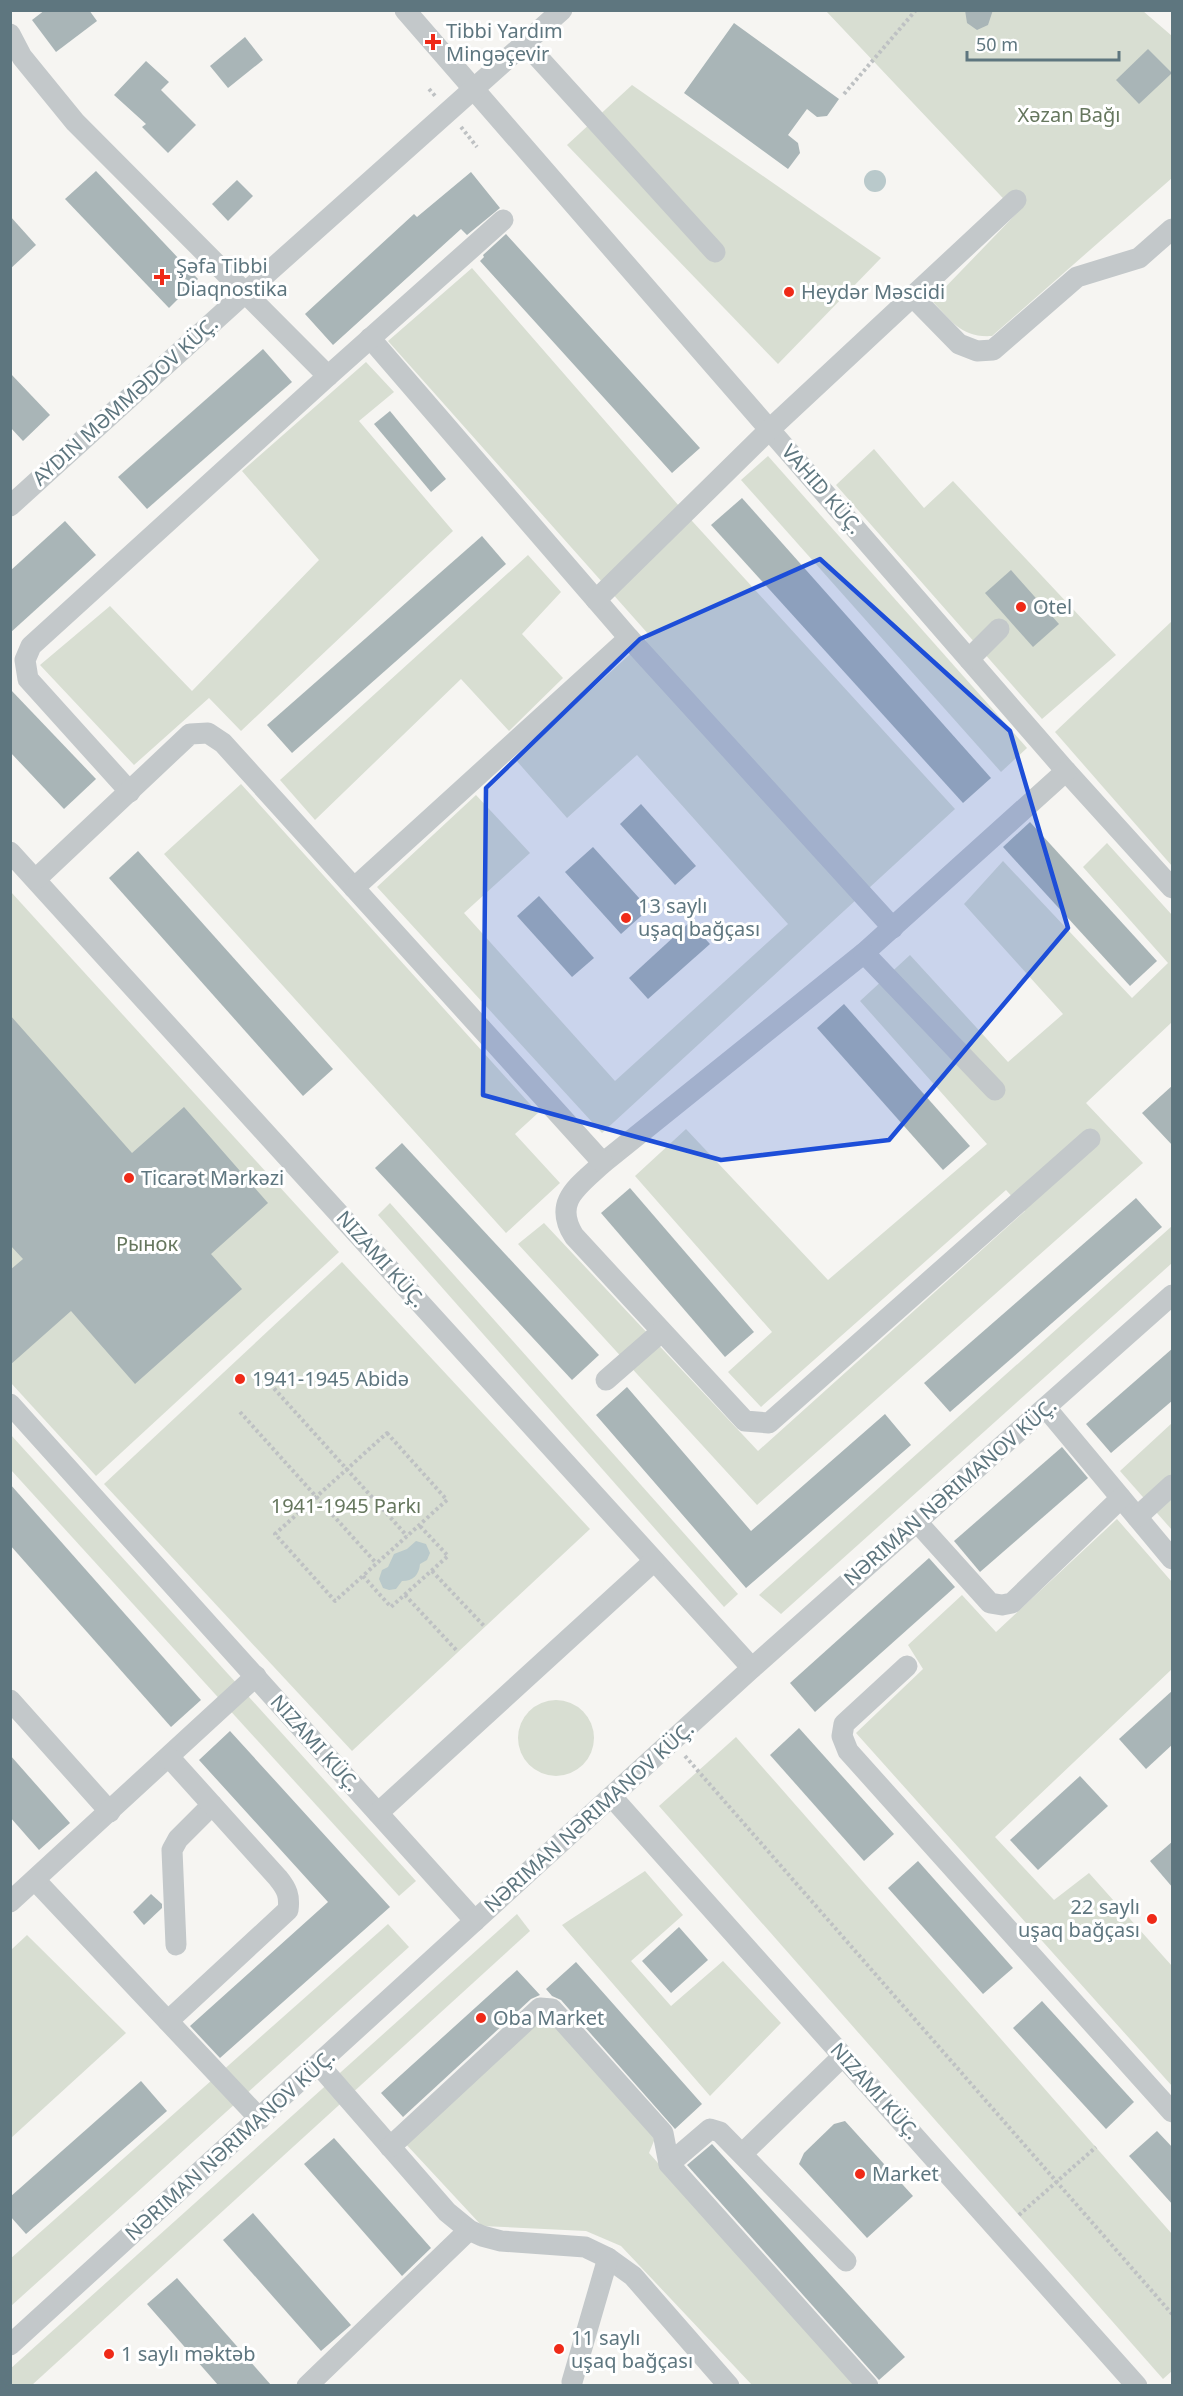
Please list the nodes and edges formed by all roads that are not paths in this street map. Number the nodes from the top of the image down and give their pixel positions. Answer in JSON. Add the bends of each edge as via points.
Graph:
{"nodes":[{"id":1,"x":405,"y":10,"type":"edge"},
{"id":2,"x":562,"y":10,"type":"edge"},
{"id":3,"x":10,"y":34,"type":"edge"},
{"id":4,"x":526,"y":44,"type":"junction"},
{"id":5,"x":474,"y":89,"type":"junction"},
{"id":6,"x":1016,"y":200,"type":"dead end"},
{"id":7,"x":503,"y":220,"type":"dead end"},
{"id":8,"x":1173,"y":229,"type":"edge"},
{"id":9,"x":715,"y":252,"type":"dead end"},
{"id":10,"x":244,"y":293,"type":"junction"},
{"id":11,"x":912,"y":296,"type":"junction"},
{"id":12,"x":370,"y":338,"type":"junction"},
{"id":13,"x":328,"y":376,"type":"junction"},
{"id":14,"x":770,"y":429,"type":"junction"},
{"id":15,"x":10,"y":506,"type":"edge"},
{"id":16,"x":596,"y":600,"type":"junction"},
{"id":17,"x":999,"y":629,"type":"dead end"},
{"id":18,"x":629,"y":638,"type":"junction"},
{"id":19,"x":969,"y":659,"type":"junction"},
{"id":20,"x":1066,"y":771,"type":"junction"},
{"id":21,"x":130,"y":792,"type":"junction"},
{"id":22,"x":10,"y":852,"type":"edge"},
{"id":23,"x":36,"y":879,"type":"junction"},
{"id":24,"x":354,"y":888,"type":"junction"},
{"id":25,"x":1173,"y":888,"type":"edge"},
{"id":26,"x":893,"y":928,"type":"junction"},
{"id":27,"x":864,"y":953,"type":"junction"},
{"id":28,"x":995,"y":1090,"type":"dead end"},
{"id":29,"x":1090,"y":1139,"type":"dead end"},
{"id":30,"x":603,"y":1163,"type":"junction"},
{"id":31,"x":1173,"y":1295,"type":"edge"},
{"id":32,"x":661,"y":1332,"type":"junction"},
{"id":33,"x":606,"y":1380,"type":"dead end"},
{"id":34,"x":10,"y":1404,"type":"edge"},
{"id":35,"x":1046,"y":1408,"type":"junction"},
{"id":36,"x":1173,"y":1485,"type":"edge"},
{"id":37,"x":1121,"y":1498,"type":"junction"},
{"id":38,"x":1137,"y":1517,"type":"junction"},
{"id":39,"x":917,"y":1522,"type":"junction"},
{"id":40,"x":1173,"y":1559,"type":"edge"},
{"id":41,"x":654,"y":1561,"type":"junction"},
{"id":42,"x":907,"y":1666,"type":"dead end"},
{"id":43,"x":752,"y":1668,"type":"junction"},
{"id":44,"x":256,"y":1676,"type":"junction"},
{"id":45,"x":10,"y":1700,"type":"edge"},
{"id":46,"x":169,"y":1757,"type":"junction"},
{"id":47,"x":612,"y":1797,"type":"junction"},
{"id":48,"x":212,"y":1805,"type":"junction"},
{"id":49,"x":110,"y":1812,"type":"junction"},
{"id":50,"x":378,"y":1813,"type":"junction"},
{"id":51,"x":35,"y":1880,"type":"junction"},
{"id":52,"x":10,"y":1902,"type":"edge"},
{"id":53,"x":476,"y":1922,"type":"junction"},
{"id":54,"x":176,"y":1945,"type":"dead end"},
{"id":55,"x":168,"y":2021,"type":"junction"},
{"id":56,"x":843,"y":2056,"type":"junction"},
{"id":57,"x":319,"y":2065,"type":"junction"},
{"id":58,"x":1173,"y":2112,"type":"edge"},
{"id":59,"x":260,"y":2119,"type":"junction"},
{"id":60,"x":390,"y":2147,"type":"junction"},
{"id":61,"x":743,"y":2153,"type":"junction"},
{"id":62,"x":669,"y":2164,"type":"junction"},
{"id":63,"x":469,"y":2230,"type":"junction"},
{"id":64,"x":608,"y":2258,"type":"junction"},
{"id":65,"x":846,"y":2261,"type":"dead end"},
{"id":66,"x":10,"y":2344,"type":"edge"},
{"id":67,"x":572,"y":2382,"type":"dead end"},
{"id":68,"x":307,"y":2385,"type":"edge"},
{"id":69,"x":729,"y":2385,"type":"edge"},
{"id":70,"x":868,"y":2385,"type":"edge"},
{"id":71,"x":1137,"y":2385,"type":"edge"}],
"edges":[{"from":1,"to":5,"type":"street","name":"VAHID KÜÇ."},
{"from":2,"to":4,"type":"street"},
{"from":3,"to":10,"type":"street","via":[[22,57],[75,122]]},
{"from":4,"to":5,"type":"street"},
{"from":4,"to":9,"type":"street"},
{"from":5,"to":10,"type":"street"},
{"from":5,"to":14,"type":"street","name":"VAHID KÜÇ."},
{"from":6,"to":11,"type":"street"},
{"from":7,"to":12,"type":"street"},
{"from":8,"to":11,"type":"street","via":[[1139,258],[1077,277],[993,350],[977,351],[959,344]]},
{"from":10,"to":13,"type":"street"},
{"from":10,"to":15,"type":"street"},
{"from":11,"to":14,"type":"street"},
{"from":12,"to":13,"type":"street"},
{"from":12,"to":16,"type":"street"},
{"from":13,"to":21,"type":"street","via":[[31,646],[25,660],[28,679]]},
{"from":14,"to":16,"type":"street"},
{"from":14,"to":19,"type":"street","name":"VAHID KÜÇ."},
{"from":16,"to":18,"type":"street"},
{"from":17,"to":19,"type":"street"},
{"from":18,"to":24,"type":"street"},
{"from":18,"to":26,"type":"street"},
{"from":19,"to":20,"type":"street","name":"VAHID KÜÇ."},
{"from":20,"to":25,"type":"street","name":"VAHID KÜÇ."},
{"from":20,"to":26,"type":"street"},
{"from":21,"to":23,"type":"street"},
{"from":21,"to":24,"type":"street","via":[[190,734],[208,733],[223,743]]},
{"from":22,"to":23,"type":"street","name":"NIZAMI KÜÇ."},
{"from":23,"to":41,"type":"street","name":"NIZAMI KÜÇ."},
{"from":24,"to":30,"type":"street"},
{"from":26,"to":27,"type":"street"},
{"from":27,"to":28,"type":"street"},
{"from":27,"to":30,"type":"street"},
{"from":29,"to":32,"type":"street","via":[[769,1423],[745,1421]]},
{"from":30,"to":32,"type":"street","via":[[571,1195],[565,1210],[566,1223]]},
{"from":31,"to":35,"type":"street","name":"NƏRIMAN NƏRIMANOV KÜÇ."},
{"from":32,"to":33,"type":"street"},
{"from":34,"to":44,"type":"street","name":"NIZAMI KÜÇ."},
{"from":35,"to":37,"type":"street"},
{"from":35,"to":39,"type":"street","name":"NƏRIMAN NƏRIMANOV KÜÇ."},
{"from":36,"to":38,"type":"street"},
{"from":37,"to":38,"type":"street"},
{"from":37,"to":39,"type":"street","via":[[1012,1603],[1002,1605],[990,1603]]},
{"from":38,"to":40,"type":"street"},
{"from":39,"to":43,"type":"street","name":"NƏRIMAN NƏRIMANOV KÜÇ."},
{"from":41,"to":43,"type":"street","name":"NIZAMI KÜÇ."},
{"from":41,"to":50,"type":"street"},
{"from":42,"to":58,"type":"street","via":[[844,1724],[842,1736],[848,1751]]},
{"from":43,"to":47,"type":"street","name":"NƏRIMAN NƏRIMANOV KÜÇ."},
{"from":44,"to":46,"type":"street"},
{"from":44,"to":50,"type":"street","name":"NIZAMI KÜÇ."},
{"from":45,"to":49,"type":"street"},
{"from":46,"to":48,"type":"street"},
{"from":46,"to":49,"type":"street"},
{"from":47,"to":53,"type":"street","name":"NƏRIMAN NƏRIMANOV KÜÇ."},
{"from":47,"to":56,"type":"street","name":"NIZAMI KÜÇ."},
{"from":48,"to":54,"type":"street","via":[[172,1850]]},
{"from":48,"to":55,"type":"street","via":[[288,1890],[288,1910]]},
{"from":49,"to":51,"type":"street"},
{"from":50,"to":53,"type":"street","name":"NIZAMI KÜÇ."},
{"from":51,"to":52,"type":"street"},
{"from":51,"to":55,"type":"street"},
{"from":53,"to":57,"type":"street","name":"NƏRIMAN NƏRIMANOV KÜÇ."},
{"from":55,"to":59,"type":"street"},
{"from":56,"to":61,"type":"street"},
{"from":56,"to":71,"type":"street","name":"NIZAMI KÜÇ."},
{"from":57,"to":59,"type":"street","name":"NƏRIMAN NƏRIMANOV KÜÇ."},
{"from":57,"to":60,"type":"street"},
{"from":59,"to":66,"type":"street","name":"NƏRIMAN NƏRIMANOV KÜÇ."},
{"from":60,"to":62,"type":"street","via":[[540,2008],[552,2009],[663,2133]]},
{"from":60,"to":63,"type":"street","via":[[447,2212]]},
{"from":61,"to":62,"type":"street","via":[[710,2128]]},
{"from":61,"to":65,"type":"street"},
{"from":62,"to":70,"type":"street"},
{"from":63,"to":64,"type":"street","via":[[501,2241],[585,2247]]},
{"from":63,"to":68,"type":"street"},
{"from":64,"to":67,"type":"street"},
{"from":64,"to":69,"type":"street","via":[[633,2276]]}]}
